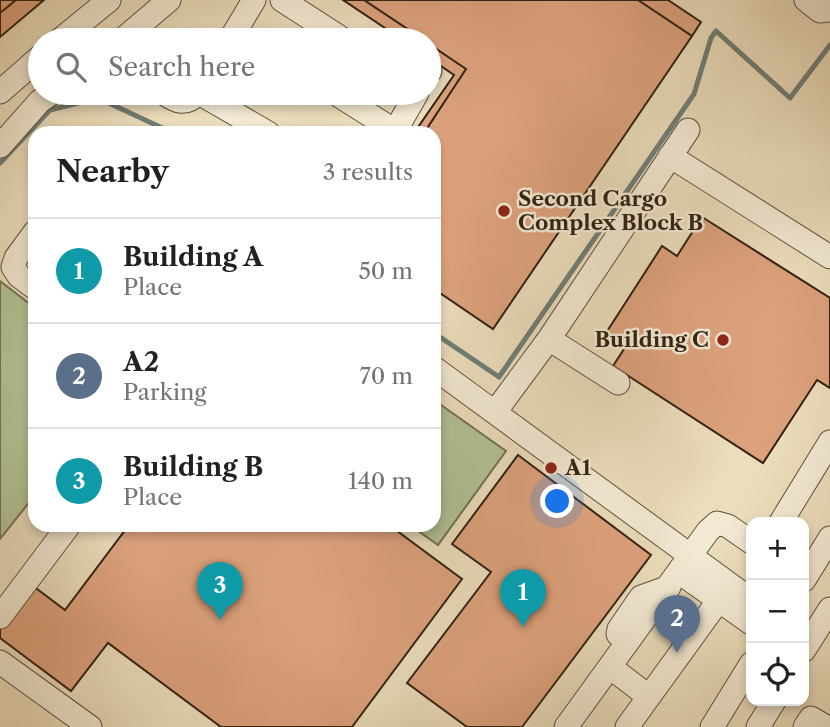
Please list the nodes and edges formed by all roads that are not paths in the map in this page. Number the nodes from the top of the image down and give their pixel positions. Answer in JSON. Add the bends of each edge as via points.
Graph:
{"nodes":[{"id":1,"x":109,"y":0,"type":"edge"},
{"id":2,"x":169,"y":0,"type":"edge"},
{"id":3,"x":254,"y":0,"type":"edge"},
{"id":4,"x":282,"y":0,"type":"edge"},
{"id":5,"x":806,"y":0,"type":"edge"},
{"id":6,"x":830,"y":10,"type":"edge"},
{"id":7,"x":75,"y":28,"type":"edge"},
{"id":8,"x":136,"y":28,"type":"edge"},
{"id":9,"x":243,"y":28,"type":"edge"},
{"id":10,"x":325,"y":28,"type":"edge"},
{"id":11,"x":28,"y":67,"type":"edge"},
{"id":12,"x":20,"y":73,"type":"junction"},
{"id":13,"x":28,"y":80,"type":"edge"},
{"id":14,"x":0,"y":92,"type":"edge"},
{"id":15,"x":38,"y":105,"type":"edge"},
{"id":16,"x":220,"y":105,"type":"edge"},
{"id":17,"x":353,"y":105,"type":"edge"},
{"id":18,"x":410,"y":105,"type":"edge"},
{"id":19,"x":256,"y":126,"type":"edge"},
{"id":20,"x":386,"y":126,"type":"edge"},
{"id":21,"x":398,"y":126,"type":"edge"},
{"id":22,"x":688,"y":130,"type":"dead end"},
{"id":23,"x":0,"y":146,"type":"edge"},
{"id":24,"x":670,"y":156,"type":"junction"},
{"id":25,"x":28,"y":242,"type":"edge"},
{"id":26,"x":830,"y":257,"type":"edge"},
{"id":27,"x":28,"y":283,"type":"edge"},
{"id":28,"x":549,"y":339,"type":"junction"},
{"id":29,"x":441,"y":373,"type":"edge"},
{"id":30,"x":618,"y":383,"type":"dead end"},
{"id":31,"x":495,"y":412,"type":"junction"},
{"id":32,"x":830,"y":442,"type":"edge"},
{"id":33,"x":784,"y":517,"type":"edge"},
{"id":34,"x":64,"y":532,"type":"edge"},
{"id":35,"x":830,"y":538,"type":"edge"},
{"id":36,"x":746,"y":539,"type":"edge"},
{"id":37,"x":679,"y":572,"type":"junction"},
{"id":38,"x":809,"y":572,"type":"edge"},
{"id":39,"x":746,"y":598,"type":"edge"},
{"id":40,"x":719,"y":600,"type":"junction"},
{"id":41,"x":830,"y":609,"type":"edge"},
{"id":42,"x":0,"y":617,"type":"edge"},
{"id":43,"x":746,"y":619,"type":"edge"},
{"id":44,"x":809,"y":638,"type":"edge"},
{"id":45,"x":0,"y":662,"type":"edge"},
{"id":46,"x":612,"y":664,"type":"junction"},
{"id":47,"x":746,"y":672,"type":"edge"},
{"id":48,"x":648,"y":696,"type":"junction"},
{"id":49,"x":771,"y":706,"type":"edge"},
{"id":50,"x":90,"y":727,"type":"edge"},
{"id":51,"x":566,"y":727,"type":"edge"},
{"id":52,"x":627,"y":727,"type":"edge"},
{"id":53,"x":712,"y":727,"type":"edge"},
{"id":54,"x":758,"y":727,"type":"edge"},
{"id":55,"x":805,"y":727,"type":"edge"},
{"id":56,"x":826,"y":727,"type":"edge"}],
"edges":[{"from":1,"to":7,"type":"street"},
{"from":2,"to":8,"type":"street"},
{"from":3,"to":9,"type":"street"},
{"from":4,"to":10,"type":"street"},
{"from":5,"to":6,"type":"street","via":[[820,11]]},
{"from":11,"to":12,"type":"street"},
{"from":12,"to":13,"type":"street"},
{"from":12,"to":14,"type":"street"},
{"from":15,"to":23,"type":"street"},
{"from":16,"to":19,"type":"street"},
{"from":17,"to":20,"type":"street"},
{"from":18,"to":21,"type":"street"},
{"from":22,"to":24,"type":"street"},
{"from":24,"to":26,"type":"street"},
{"from":24,"to":28,"type":"street"},
{"from":25,"to":27,"type":"street","via":[[13,267]]},
{"from":28,"to":30,"type":"street"},
{"from":28,"to":31,"type":"street"},
{"from":29,"to":31,"type":"street"},
{"from":31,"to":37,"type":"street"},
{"from":32,"to":33,"type":"street"},
{"from":34,"to":42,"type":"street"},
{"from":35,"to":38,"type":"street"},
{"from":36,"to":37,"type":"street","via":[[717,523]]},
{"from":37,"to":39,"type":"street"},
{"from":37,"to":40,"type":"street"},
{"from":37,"to":46,"type":"street","via":[[641,597],[619,629]]},
{"from":40,"to":43,"type":"street"},
{"from":40,"to":48,"type":"street"},
{"from":41,"to":44,"type":"street"},
{"from":45,"to":50,"type":"street"},
{"from":46,"to":48,"type":"street"},
{"from":46,"to":51,"type":"street"},
{"from":47,"to":53,"type":"street"},
{"from":48,"to":52,"type":"street"},
{"from":49,"to":54,"type":"street"},
{"from":55,"to":56,"type":"street","via":[[811,718]]}]}
